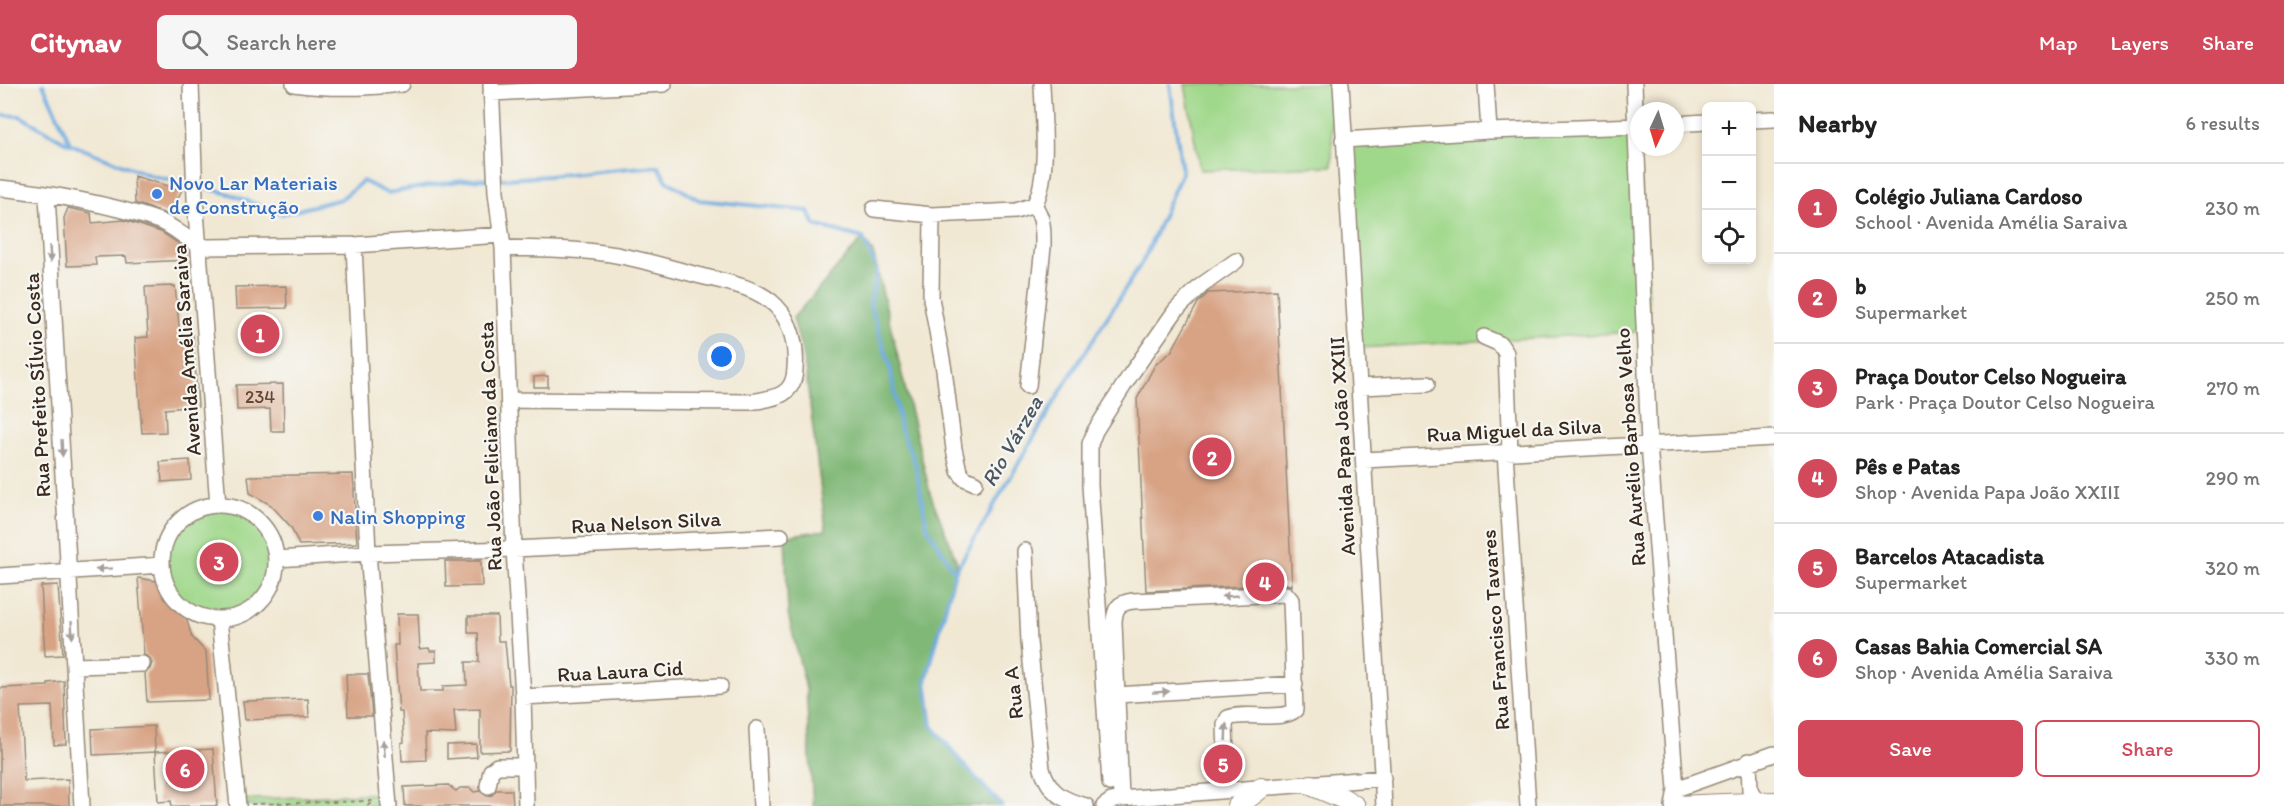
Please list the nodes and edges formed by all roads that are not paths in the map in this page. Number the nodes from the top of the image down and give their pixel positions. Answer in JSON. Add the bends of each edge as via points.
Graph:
{"nodes":[{"id":1,"x":191,"y":84,"type":"edge"},
{"id":2,"x":294,"y":84,"type":"edge"},
{"id":3,"x":402,"y":84,"type":"edge"},
{"id":4,"x":664,"y":84,"type":"edge"},
{"id":5,"x":1042,"y":84,"type":"edge"},
{"id":6,"x":1341,"y":84,"type":"edge"},
{"id":7,"x":1486,"y":84,"type":"edge"},
{"id":8,"x":1634,"y":84,"type":"edge"},
{"id":9,"x":347,"y":86,"type":"edge"},
{"id":10,"x":491,"y":89,"type":"edge"},
{"id":11,"x":1635,"y":102,"type":"edge"},
{"id":12,"x":1774,"y":119,"type":"edge"},
{"id":13,"x":1756,"y":120,"type":"edge"},
{"id":14,"x":1702,"y":122,"type":"edge"},
{"id":15,"x":1684,"y":123,"type":"edge"},
{"id":16,"x":1630,"y":126,"type":"edge"},
{"id":17,"x":1489,"y":131,"type":"junction"},
{"id":18,"x":1343,"y":140,"type":"junction"},
{"id":19,"x":1638,"y":156,"type":"edge"},
{"id":20,"x":0,"y":188,"type":"edge"},
{"id":21,"x":47,"y":195,"type":"junction"},
{"id":22,"x":1034,"y":205,"type":"junction"},
{"id":23,"x":874,"y":209,"type":"dead end"},
{"id":24,"x":932,"y":215,"type":"junction"},
{"id":25,"x":502,"y":242,"type":"junction"},
{"id":26,"x":354,"y":245,"type":"junction"},
{"id":27,"x":199,"y":246,"type":"junction"},
{"id":28,"x":1236,"y":261,"type":"dead end"},
{"id":29,"x":1484,"y":337,"type":"dead end"},
{"id":30,"x":1427,"y":384,"type":"dead end"},
{"id":31,"x":1028,"y":386,"type":"dead end"},
{"id":32,"x":1360,"y":387,"type":"junction"},
{"id":33,"x":509,"y":400,"type":"junction"},
{"id":34,"x":1774,"y":438,"type":"edge"},
{"id":35,"x":1649,"y":444,"type":"junction"},
{"id":36,"x":1508,"y":452,"type":"junction"},
{"id":37,"x":1364,"y":460,"type":"junction"},
{"id":38,"x":975,"y":483,"type":"dead end"},
{"id":39,"x":218,"y":505,"type":"junction"},
{"id":40,"x":781,"y":536,"type":"dead end"},
{"id":41,"x":514,"y":549,"type":"junction"},
{"id":42,"x":1025,"y":551,"type":"dead end"},
{"id":43,"x":368,"y":553,"type":"junction"},
{"id":44,"x":277,"y":559,"type":"junction"},
{"id":45,"x":162,"y":565,"type":"junction"},
{"id":46,"x":69,"y":572,"type":"junction"},
{"id":47,"x":0,"y":576,"type":"edge"},
{"id":48,"x":219,"y":619,"type":"junction"},
{"id":49,"x":142,"y":664,"type":"dead end"},
{"id":50,"x":74,"y":666,"type":"junction"},
{"id":51,"x":1295,"y":684,"type":"junction"},
{"id":52,"x":720,"y":686,"type":"dead end"},
{"id":53,"x":1116,"y":695,"type":"junction"},
{"id":54,"x":523,"y":697,"type":"junction"},
{"id":55,"x":757,"y":729,"type":"dead end"},
{"id":56,"x":1774,"y":754,"type":"edge"},
{"id":57,"x":1749,"y":761,"type":"junction"},
{"id":58,"x":525,"y":766,"type":"junction"},
{"id":59,"x":1383,"y":778,"type":"junction"},
{"id":60,"x":1311,"y":785,"type":"junction"},
{"id":61,"x":488,"y":786,"type":"dead end"},
{"id":62,"x":1261,"y":788,"type":"joint"},
{"id":63,"x":1232,"y":798,"type":"edge"},
{"id":64,"x":1675,"y":800,"type":"edge"},
{"id":65,"x":1112,"y":802,"type":"edge"},
{"id":66,"x":1766,"y":802,"type":"edge"},
{"id":67,"x":238,"y":803,"type":"edge"},
{"id":68,"x":381,"y":803,"type":"edge"},
{"id":69,"x":82,"y":806,"type":"edge"},
{"id":70,"x":526,"y":806,"type":"edge"},
{"id":71,"x":761,"y":806,"type":"edge"},
{"id":72,"x":1086,"y":806,"type":"edge"},
{"id":73,"x":1355,"y":806,"type":"edge"},
{"id":74,"x":1384,"y":806,"type":"edge"},
{"id":75,"x":1528,"y":806,"type":"edge"}],
"edges":[{"from":1,"to":27,"type":"street","name":"Avenida Amélia Saraiva"},
{"from":2,"to":9,"type":"street"},
{"from":3,"to":9,"type":"street"},
{"from":4,"to":10,"type":"street"},
{"from":5,"to":22,"type":"street","via":[[1043,164]]},
{"from":6,"to":18,"type":"street","name":"Avenida Papa João XXIII"},
{"from":7,"to":17,"type":"street"},
{"from":8,"to":11,"type":"street","name":"Rua Aurélio Barbosa Velho"},
{"from":10,"to":25,"type":"street","name":"Rua João Feliciano da Costa"},
{"from":12,"to":13,"type":"street"},
{"from":14,"to":15,"type":"street"},
{"from":16,"to":17,"type":"street"},
{"from":17,"to":18,"type":"street"},
{"from":18,"to":32,"type":"street","name":"Avenida Papa João XXIII"},
{"from":19,"to":35,"type":"street","name":"Rua Aurélio Barbosa Velho"},
{"from":20,"to":21,"type":"street"},
{"from":21,"to":27,"type":"street","via":[[161,221]]},
{"from":21,"to":46,"type":"street","name":"Rua Prefeito SÍlvio Costa","one_way":true},
{"from":22,"to":24,"type":"street","via":[[1016,211]]},
{"from":22,"to":31,"type":"street","via":[[1043,224],[1043,248]]},
{"from":23,"to":24,"type":"street"},
{"from":24,"to":38,"type":"street","via":[[931,298],[954,449],[959,471]]},
{"from":25,"to":26,"type":"street"},
{"from":25,"to":33,"type":"street","name":"Rua João Feliciano da Costa"},
{"from":25,"to":33,"type":"street","via":[[605,253],[739,285],[761,295],[785,317],[796,356],[795,382],[787,392],[750,402]]},
{"from":26,"to":27,"type":"street"},
{"from":26,"to":43,"type":"street"},
{"from":27,"to":39,"type":"street","name":"Avenida Amélia Saraiva"},
{"from":28,"to":65,"type":"street","via":[[1176,310],[1131,374],[1090,444]]},
{"from":29,"to":36,"type":"street","name":"Rua Francisco Tavares","via":[[1500,344],[1506,353]]},
{"from":30,"to":32,"type":"street"},
{"from":32,"to":37,"type":"street","name":"Avenida Papa João XXIII"},
{"from":33,"to":41,"type":"street","name":"Rua João Feliciano da Costa"},
{"from":34,"to":35,"type":"street","name":"Rua Miguel da Silva"},
{"from":35,"to":36,"type":"street","name":"Rua Miguel da Silva"},
{"from":35,"to":64,"type":"street","name":"Rua Aurélio Barbosa Velho"},
{"from":36,"to":37,"type":"street","name":"Rua Miguel da Silva"},
{"from":36,"to":75,"type":"street","name":"Rua Francisco Tavares"},
{"from":37,"to":59,"type":"street","name":"Avenida Papa João XXIII"},
{"from":39,"to":44,"type":"street","via":[[240,508],[258,520],[272,538]]},
{"from":39,"to":45,"type":"street","via":[[193,511],[182,519],[166,540]]},
{"from":40,"to":41,"type":"street","name":"Rua Nelson Silva"},
{"from":41,"to":43,"type":"street","name":"Rua Nelson Silva"},
{"from":41,"to":54,"type":"street","name":"Rua João Feliciano da Costa"},
{"from":42,"to":72,"type":"street","name":"Rua A","via":[[1029,642],[1042,769],[1047,784],[1058,795]]},
{"from":43,"to":44,"type":"street","name":"Rua Nelson Silva"},
{"from":68,"to":43,"type":"street","one_way":true},
{"from":44,"to":48,"type":"street","via":[[273,582],[261,601],[242,614]]},
{"from":45,"to":46,"type":"street","one_way":true},
{"from":45,"to":48,"type":"street","via":[[166,584],[177,600],[191,612]]},
{"from":46,"to":47,"type":"street"},
{"from":46,"to":50,"type":"street","name":"Rua Prefeito SÍlvio Costa","one_way":true},
{"from":48,"to":67,"type":"street"},
{"from":49,"to":50,"type":"street"},
{"from":50,"to":69,"type":"street","name":"Rua Prefeito SÍlvio Costa"},
{"from":53,"to":51,"type":"street","one_way":true},
{"from":51,"to":53,"type":"street","one_way":true,"via":[[1289,595],[1153,600],[1122,603],[1115,612]]},
{"from":63,"to":51,"type":"street","one_way":true,"via":[[1225,725],[1228,718],[1292,712],[1296,705]]},
{"from":52,"to":54,"type":"street","name":"Rua Laura Cid"},
{"from":53,"to":65,"type":"street"},
{"from":54,"to":58,"type":"street","name":"Rua João Feliciano da Costa"},
{"from":55,"to":71,"type":"street"},
{"from":56,"to":57,"type":"street"},
{"from":57,"to":64,"type":"street"},
{"from":57,"to":66,"type":"street","via":[[1750,790]]},
{"from":58,"to":61,"type":"street","via":[[497,766],[491,771]]},
{"from":58,"to":70,"type":"street","name":"Rua João Feliciano da Costa"},
{"from":59,"to":60,"type":"street"},
{"from":59,"to":74,"type":"street","name":"Avenida Papa João XXIII"},
{"from":60,"to":62,"type":"street"},
{"from":60,"to":73,"type":"main road"},
{"from":62,"to":63,"type":"main road"},
{"from":63,"to":65,"type":"street"},
{"from":64,"to":66,"type":"main road"}]}
